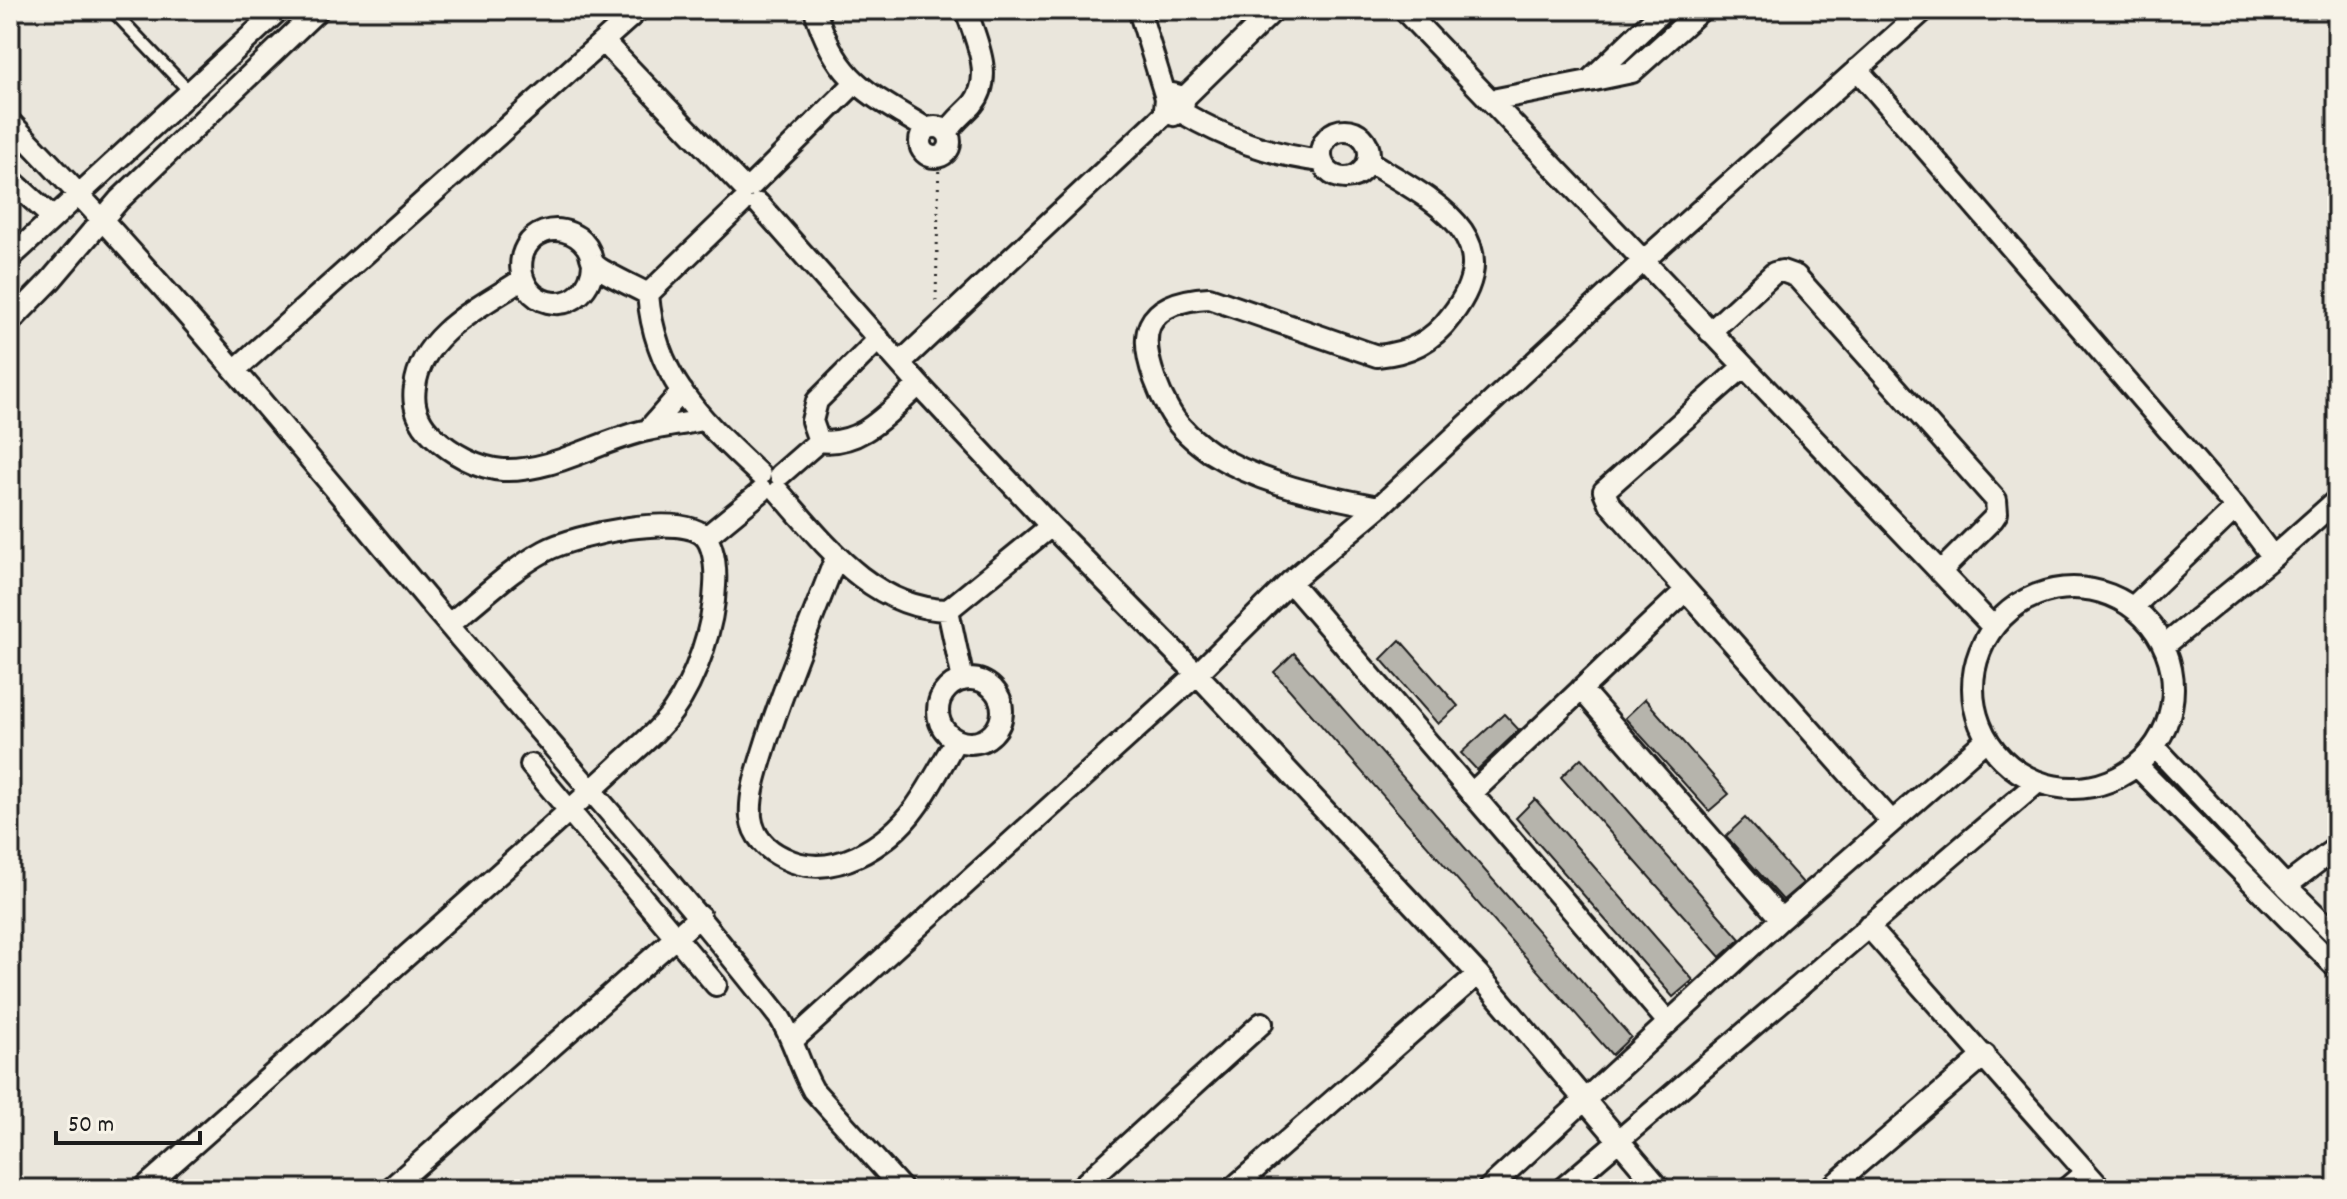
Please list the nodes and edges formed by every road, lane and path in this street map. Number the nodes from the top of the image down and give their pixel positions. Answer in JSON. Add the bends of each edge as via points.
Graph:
{"nodes":[{"id":1,"x":112,"y":10,"type":"edge"},
{"id":2,"x":279,"y":10,"type":"edge"},
{"id":3,"x":318,"y":10,"type":"edge"},
{"id":4,"x":638,"y":10,"type":"edge"},
{"id":5,"x":815,"y":10,"type":"edge"},
{"id":6,"x":966,"y":10,"type":"edge"},
{"id":7,"x":1139,"y":10,"type":"edge"},
{"id":8,"x":1274,"y":10,"type":"edge"},
{"id":9,"x":1404,"y":10,"type":"edge"},
{"id":10,"x":1663,"y":10,"type":"edge"},
{"id":11,"x":1701,"y":10,"type":"edge"},
{"id":12,"x":1924,"y":10,"type":"edge"},
{"id":13,"x":604,"y":42,"type":"junction"},
{"id":14,"x":1857,"y":69,"type":"junction"},
{"id":15,"x":1589,"y":81,"type":"junction"},
{"id":16,"x":855,"y":83,"type":"junction"},
{"id":17,"x":189,"y":91,"type":"junction"},
{"id":18,"x":1492,"y":100,"type":"junction"},
{"id":19,"x":1174,"y":105,"type":"junction"},
{"id":20,"x":210,"y":113,"type":"junction"},
{"id":21,"x":10,"y":122,"type":"edge"},
{"id":22,"x":937,"y":131,"type":"junction"},
{"id":23,"x":939,"y":157,"type":"joint"},
{"id":24,"x":1322,"y":161,"type":"junction"},
{"id":25,"x":1368,"y":161,"type":"junction"},
{"id":26,"x":10,"y":179,"type":"edge"},
{"id":27,"x":80,"y":193,"type":"junction"},
{"id":28,"x":749,"y":196,"type":"junction"},
{"id":29,"x":53,"y":218,"type":"junction"},
{"id":30,"x":101,"y":221,"type":"junction"},
{"id":31,"x":10,"y":258,"type":"edge"},
{"id":32,"x":1642,"y":262,"type":"junction"},
{"id":33,"x":593,"y":264,"type":"junction"},
{"id":34,"x":523,"y":279,"type":"junction"},
{"id":35,"x":648,"y":294,"type":"junction"},
{"id":36,"x":10,"y":322,"type":"edge"},
{"id":37,"x":935,"y":331,"type":"junction"},
{"id":38,"x":1710,"y":332,"type":"junction"},
{"id":39,"x":879,"y":339,"type":"junction"},
{"id":40,"x":900,"y":363,"type":"junction"},
{"id":41,"x":1743,"y":367,"type":"junction"},
{"id":42,"x":235,"y":370,"type":"junction"},
{"id":43,"x":919,"y":385,"type":"junction"},
{"id":44,"x":682,"y":391,"type":"junction"},
{"id":45,"x":702,"y":420,"type":"junction"},
{"id":46,"x":648,"y":430,"type":"junction"},
{"id":47,"x":819,"y":441,"type":"junction"},
{"id":48,"x":770,"y":483,"type":"junction"},
{"id":49,"x":2337,"y":500,"type":"edge"},
{"id":50,"x":1379,"y":507,"type":"junction"},
{"id":51,"x":2236,"y":508,"type":"junction"},
{"id":52,"x":1051,"y":526,"type":"junction"},
{"id":53,"x":706,"y":537,"type":"junction"},
{"id":54,"x":836,"y":557,"type":"junction"},
{"id":55,"x":2273,"y":557,"type":"junction"},
{"id":56,"x":1940,"y":572,"type":"junction"},
{"id":57,"x":1290,"y":582,"type":"junction"},
{"id":58,"x":1686,"y":590,"type":"junction"},
{"id":59,"x":2133,"y":607,"type":"junction"},
{"id":60,"x":948,"y":610,"type":"junction"},
{"id":61,"x":449,"y":624,"type":"junction"},
{"id":62,"x":1993,"y":627,"type":"junction"},
{"id":63,"x":2164,"y":646,"type":"junction"},
{"id":64,"x":1197,"y":674,"type":"junction"},
{"id":65,"x":963,"y":680,"type":"junction"},
{"id":66,"x":1581,"y":689,"type":"junction"},
{"id":67,"x":1987,"y":739,"type":"junction"},
{"id":68,"x":956,"y":740,"type":"junction"},
{"id":69,"x":2155,"y":747,"type":"junction"},
{"id":70,"x":531,"y":765,"type":"dead end"},
{"id":71,"x":2137,"y":766,"type":"junction"},
{"id":72,"x":2038,"y":782,"type":"junction"},
{"id":73,"x":592,"y":791,"type":"junction"},
{"id":74,"x":1472,"y":793,"type":"junction"},
{"id":75,"x":570,"y":811,"type":"junction"},
{"id":76,"x":1892,"y":822,"type":"junction"},
{"id":77,"x":2337,"y":847,"type":"edge"},
{"id":78,"x":2286,"y":886,"type":"junction"},
{"id":79,"x":700,"y":916,"type":"junction"},
{"id":80,"x":1781,"y":919,"type":"junction"},
{"id":81,"x":1868,"y":926,"type":"junction"},
{"id":82,"x":2337,"y":936,"type":"edge"},
{"id":83,"x":677,"y":938,"type":"junction"},
{"id":84,"x":2337,"y":968,"type":"edge"},
{"id":85,"x":1478,"y":974,"type":"junction"},
{"id":86,"x":716,"y":985,"type":"dead end"},
{"id":87,"x":1668,"y":1022,"type":"junction"},
{"id":88,"x":1262,"y":1023,"type":"dead end"},
{"id":89,"x":792,"y":1041,"type":"junction"},
{"id":90,"x":1985,"y":1055,"type":"junction"},
{"id":91,"x":1586,"y":1098,"type":"junction"},
{"id":92,"x":1620,"y":1141,"type":"junction"},
{"id":93,"x":2085,"y":1173,"type":"junction"},
{"id":94,"x":143,"y":1189,"type":"edge"},
{"id":95,"x":390,"y":1189,"type":"edge"},
{"id":96,"x":902,"y":1189,"type":"edge"},
{"id":97,"x":1079,"y":1189,"type":"edge"},
{"id":98,"x":1232,"y":1189,"type":"edge"},
{"id":99,"x":1488,"y":1189,"type":"edge"},
{"id":100,"x":1562,"y":1189,"type":"edge"},
{"id":101,"x":1660,"y":1189,"type":"edge"},
{"id":102,"x":1829,"y":1189,"type":"edge"},
{"id":103,"x":2066,"y":1189,"type":"edge"},
{"id":104,"x":2101,"y":1189,"type":"edge"}],
"edges":[{"from":1,"to":17,"type":"lane"},
{"from":2,"to":17,"type":"street"},
{"from":3,"to":20,"type":"street"},
{"from":4,"to":13,"type":"street"},
{"from":5,"to":16,"type":"street","via":[[832,55]]},
{"from":6,"to":22,"type":"street","via":[[982,60],[982,83],[973,104]]},
{"from":7,"to":19,"type":"street"},
{"from":8,"to":19,"type":"street"},
{"from":9,"to":18,"type":"street"},
{"from":10,"to":15,"type":"street"},
{"from":11,"to":15,"type":"street","via":[[1632,72]]},
{"from":12,"to":14,"type":"street"},
{"from":13,"to":28,"type":"street"},
{"from":13,"to":42,"type":"street"},
{"from":14,"to":32,"type":"street"},
{"from":14,"to":51,"type":"street"},
{"from":15,"to":18,"type":"street"},
{"from":16,"to":22,"type":"street"},
{"from":16,"to":28,"type":"street"},
{"from":17,"to":20,"type":"street"},
{"from":17,"to":27,"type":"street"},
{"from":18,"to":32,"type":"street"},
{"from":19,"to":24,"type":"street","via":[[1241,142]]},
{"from":19,"to":37,"type":"street"},
{"from":20,"to":30,"type":"street"},
{"from":21,"to":27,"type":"street"},
{"from":22,"to":23,"type":"street","via":[[950,147]]},
{"from":23,"to":37,"type":"path"},
{"from":24,"to":25,"type":"street","via":[[1334,176],[1349,178],[1363,171]]},
{"from":24,"to":25,"type":"street","via":[[1325,141],[1343,130],[1365,141]]},
{"from":25,"to":50,"type":"street","via":[[1448,212],[1472,247],[1472,278],[1462,302],[1433,336],[1406,351],[1377,356],[1209,298],[1184,301],[1162,312],[1151,324],[1147,342],[1170,411],[1180,427],[1208,450],[1248,472],[1311,494]]},
{"from":26,"to":29,"type":"street"},
{"from":27,"to":29,"type":"street"},
{"from":27,"to":30,"type":"street"},
{"from":28,"to":35,"type":"street"},
{"from":28,"to":39,"type":"street"},
{"from":29,"to":31,"type":"street"},
{"from":30,"to":36,"type":"street"},
{"from":30,"to":42,"type":"street"},
{"from":32,"to":38,"type":"street"},
{"from":32,"to":50,"type":"street"},
{"from":33,"to":34,"type":"street","via":[[586,288],[565,302],[539,298]]},
{"from":33,"to":34,"type":"street","via":[[580,238],[552,230],[533,239],[524,251]]},
{"from":33,"to":35,"type":"street"},
{"from":34,"to":46,"type":"street","via":[[452,327],[425,356],[414,394],[429,432],[457,455],[501,470],[559,460]]},
{"from":35,"to":44,"type":"street","via":[[656,342]]},
{"from":37,"to":40,"type":"street"},
{"from":38,"to":41,"type":"street"},
{"from":38,"to":56,"type":"street","via":[[1774,273],[1796,276],[1996,500],[1993,519]]},
{"from":39,"to":40,"type":"street"},
{"from":39,"to":47,"type":"street","via":[[817,401],[812,421]]},
{"from":40,"to":43,"type":"street"},
{"from":41,"to":56,"type":"street"},
{"from":41,"to":58,"type":"street","via":[[1604,491]]},
{"from":42,"to":61,"type":"street"},
{"from":43,"to":47,"type":"street","via":[[857,437]]},
{"from":43,"to":52,"type":"street"},
{"from":44,"to":45,"type":"street"},
{"from":44,"to":46,"type":"street"},
{"from":45,"to":46,"type":"street"},
{"from":45,"to":48,"type":"street"},
{"from":47,"to":48,"type":"street"},
{"from":48,"to":53,"type":"street"},
{"from":48,"to":54,"type":"street"},
{"from":49,"to":55,"type":"street"},
{"from":50,"to":57,"type":"street"},
{"from":51,"to":55,"type":"street"},
{"from":51,"to":59,"type":"street"},
{"from":52,"to":60,"type":"street"},
{"from":52,"to":64,"type":"street"},
{"from":53,"to":61,"type":"street","via":[[678,527],[641,526],[559,545],[522,566]]},
{"from":53,"to":73,"type":"street","via":[[716,583],[712,617],[684,692],[662,725]]},
{"from":54,"to":60,"type":"street","via":[[887,595],[923,609]]},
{"from":54,"to":68,"type":"street","via":[[763,755],[751,812],[756,833],[795,863],[828,865],[854,858],[910,815]]},
{"from":55,"to":63,"type":"street"},
{"from":56,"to":62,"type":"street"},
{"from":57,"to":64,"type":"street"},
{"from":57,"to":74,"type":"street"},
{"from":58,"to":66,"type":"street"},
{"from":58,"to":76,"type":"street"},
{"from":59,"to":62,"type":"street","via":[[2105,593],[2074,587],[2015,605]]},
{"from":59,"to":63,"type":"street"},
{"from":60,"to":65,"type":"street"},
{"from":61,"to":73,"type":"street"},
{"from":62,"to":67,"type":"street","via":[[1979,653],[1973,682],[1976,712]]},
{"from":63,"to":69,"type":"street","via":[[2173,698]]},
{"from":64,"to":85,"type":"street"},
{"from":64,"to":89,"type":"street"},
{"from":65,"to":68,"type":"street","via":[[945,692],[938,707],[941,724]]},
{"from":65,"to":68,"type":"street","via":[[991,687],[1002,715],[986,739]]},
{"from":66,"to":74,"type":"street"},
{"from":66,"to":80,"type":"street"},
{"from":67,"to":72,"type":"street","via":[[2009,765]]},
{"from":67,"to":76,"type":"street"},
{"from":69,"to":71,"type":"street"},
{"from":69,"to":78,"type":"street"},
{"from":70,"to":75,"type":"street"},
{"from":71,"to":72,"type":"street","via":[[2089,788]]},
{"from":71,"to":84,"type":"street"},
{"from":72,"to":81,"type":"street"},
{"from":73,"to":75,"type":"street"},
{"from":73,"to":79,"type":"street"},
{"from":74,"to":87,"type":"street"},
{"from":75,"to":83,"type":"street"},
{"from":75,"to":94,"type":"street"},
{"from":76,"to":80,"type":"street"},
{"from":77,"to":78,"type":"street"},
{"from":78,"to":82,"type":"street"},
{"from":79,"to":83,"type":"street"},
{"from":79,"to":89,"type":"street"},
{"from":80,"to":87,"type":"street"},
{"from":81,"to":90,"type":"street"},
{"from":81,"to":92,"type":"street"},
{"from":83,"to":86,"type":"street"},
{"from":83,"to":95,"type":"street"},
{"from":85,"to":91,"type":"street"},
{"from":85,"to":98,"type":"street"},
{"from":87,"to":91,"type":"street"},
{"from":88,"to":97,"type":"street"},
{"from":89,"to":96,"type":"street","via":[[813,1090]]},
{"from":90,"to":93,"type":"street"},
{"from":90,"to":102,"type":"street"},
{"from":91,"to":92,"type":"street"},
{"from":91,"to":99,"type":"street"},
{"from":92,"to":100,"type":"street"},
{"from":92,"to":101,"type":"street"},
{"from":93,"to":103,"type":"street"},
{"from":93,"to":104,"type":"street"}]}
